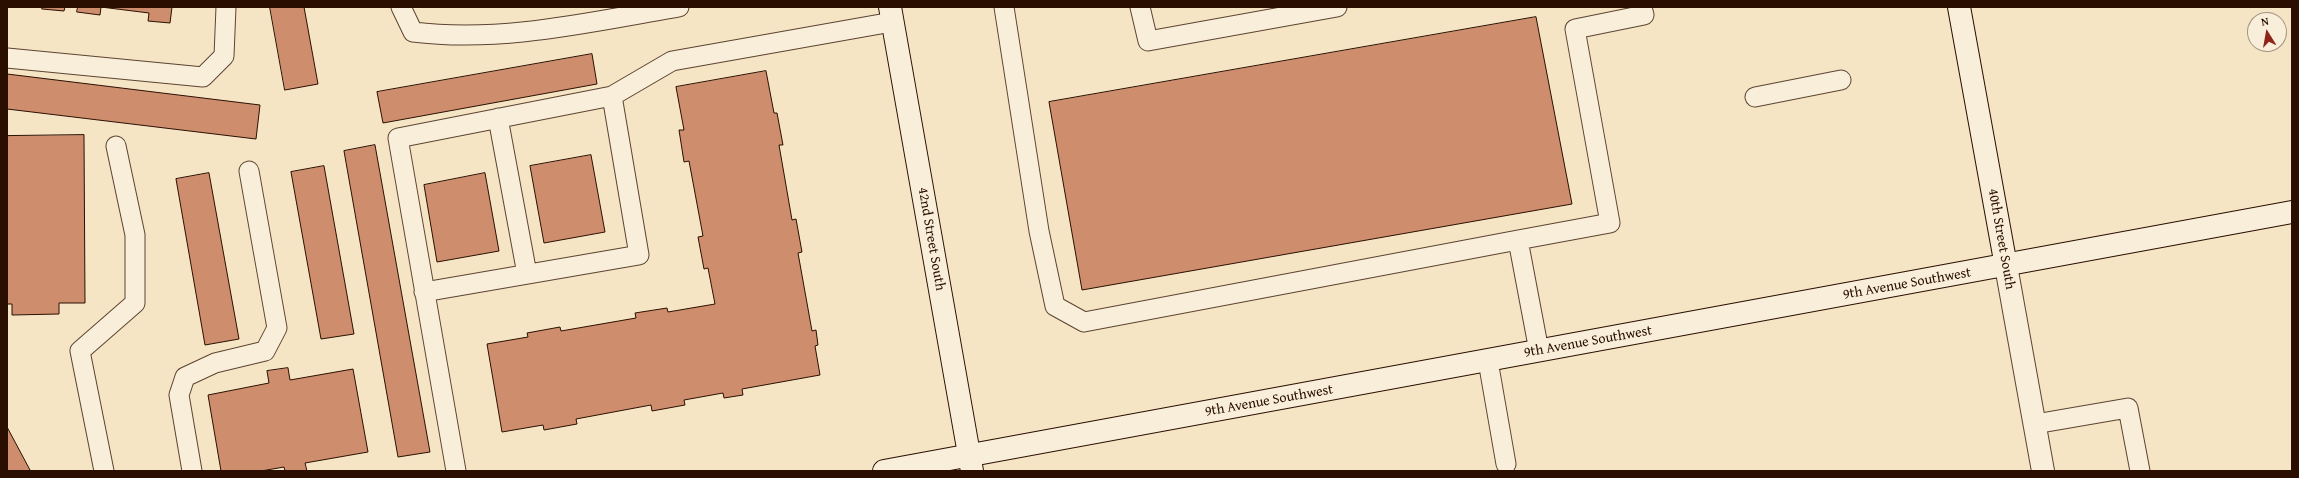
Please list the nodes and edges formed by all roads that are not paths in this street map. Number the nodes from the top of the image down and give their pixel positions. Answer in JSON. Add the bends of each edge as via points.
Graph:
{"nodes":[{"id":1,"x":226,"y":7,"type":"edge"},
{"id":2,"x":401,"y":7,"type":"edge"},
{"id":3,"x":679,"y":7,"type":"edge"},
{"id":4,"x":1004,"y":7,"type":"edge"},
{"id":5,"x":1140,"y":7,"type":"edge"},
{"id":6,"x":1337,"y":7,"type":"edge"},
{"id":7,"x":1642,"y":7,"type":"edge"},
{"id":8,"x":1959,"y":7,"type":"edge"},
{"id":9,"x":892,"y":11,"type":"edge"},
{"id":10,"x":7,"y":58,"type":"edge"},
{"id":11,"x":1841,"y":80,"type":"dead end"},
{"id":12,"x":612,"y":96,"type":"junction"},
{"id":13,"x":1755,"y":97,"type":"dead end"},
{"id":14,"x":498,"y":118,"type":"junction"},
{"id":15,"x":116,"y":146,"type":"dead end"},
{"id":16,"x":249,"y":171,"type":"dead end"},
{"id":17,"x":2292,"y":212,"type":"edge"},
{"id":18,"x":1518,"y":240,"type":"junction"},
{"id":19,"x":2006,"y":266,"type":"junction"},
{"id":20,"x":527,"y":274,"type":"junction"},
{"id":21,"x":424,"y":292,"type":"junction"},
{"id":22,"x":1539,"y":351,"type":"junction"},
{"id":23,"x":1488,"y":360,"type":"junction"},
{"id":24,"x":2035,"y":424,"type":"junction"},
{"id":25,"x":971,"y":463,"type":"edge"},
{"id":26,"x":1506,"y":464,"type":"dead end"},
{"id":27,"x":104,"y":471,"type":"edge"},
{"id":28,"x":192,"y":471,"type":"edge"},
{"id":29,"x":456,"y":471,"type":"edge"},
{"id":30,"x":884,"y":471,"type":"edge"},
{"id":31,"x":2043,"y":471,"type":"edge"},
{"id":32,"x":2140,"y":471,"type":"edge"}],
"edges":[{"from":1,"to":10,"type":"lane","via":[[224,56],[203,77]]},
{"from":2,"to":3,"type":"lane","via":[[413,32],[450,36],[538,32]]},
{"from":4,"to":18,"type":"lane","via":[[1039,231],[1055,306],[1084,322]]},
{"from":5,"to":6,"type":"lane","via":[[1148,41]]},
{"from":7,"to":18,"type":"lane","via":[[1644,15],[1575,29],[1610,224]]},
{"from":8,"to":19,"type":"street","name":"40th Street South"},
{"from":9,"to":12,"type":"lane","via":[[672,61]]},
{"from":9,"to":25,"type":"street","name":"42nd Street South"},
{"from":11,"to":13,"type":"lane"},
{"from":12,"to":14,"type":"lane"},
{"from":12,"to":20,"type":"lane","via":[[638,254]]},
{"from":14,"to":20,"type":"lane"},
{"from":14,"to":21,"type":"lane","via":[[398,138]]},
{"from":15,"to":27,"type":"lane","via":[[135,235],[135,303],[80,351]]},
{"from":16,"to":28,"type":"lane","via":[[277,328],[265,351],[215,363],[185,377],[180,395]]},
{"from":17,"to":19,"type":"street","name":"9th Avenue Southwest"},
{"from":18,"to":22,"type":"lane"},
{"from":19,"to":22,"type":"street","name":"9th Avenue Southwest"},
{"from":19,"to":24,"type":"street","name":"40th Street South"},
{"from":20,"to":21,"type":"lane"},
{"from":21,"to":29,"type":"lane"},
{"from":22,"to":23,"type":"street","name":"9th Avenue Southwest"},
{"from":23,"to":25,"type":"street","name":"9th Avenue Southwest"},
{"from":23,"to":26,"type":"lane"},
{"from":24,"to":31,"type":"street","name":"40th Street South"},
{"from":24,"to":32,"type":"lane","via":[[2128,408]]},
{"from":25,"to":30,"type":"street","name":"9th Avenue Southwest"}]}
